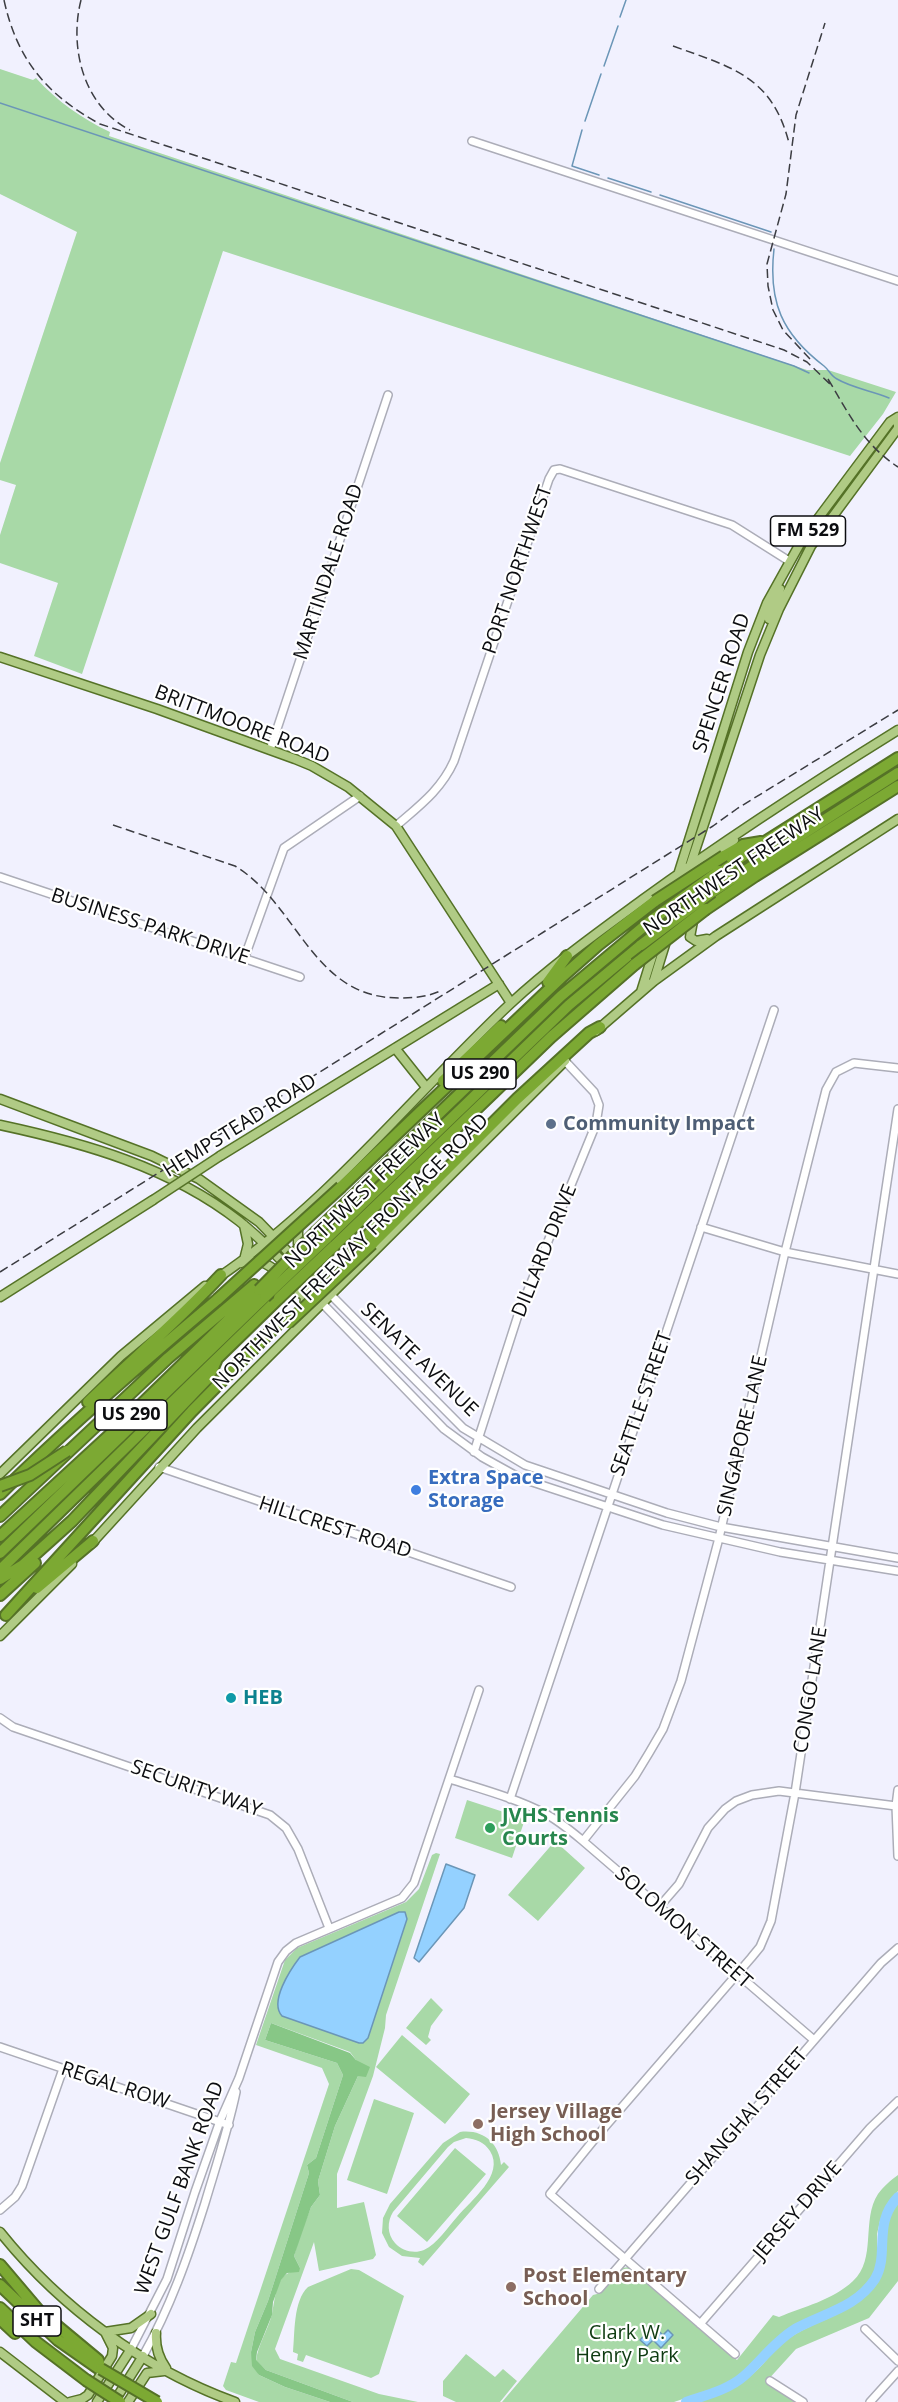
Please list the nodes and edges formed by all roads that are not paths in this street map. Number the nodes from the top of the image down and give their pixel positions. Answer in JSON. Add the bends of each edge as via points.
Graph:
{"nodes":[{"id":1,"x":472,"y":141,"type":"dead end"},
{"id":2,"x":898,"y":282,"type":"edge"},
{"id":3,"x":388,"y":395,"type":"dead end"},
{"id":4,"x":898,"y":417,"type":"edge"},
{"id":5,"x":811,"y":546,"type":"junction"},
{"id":6,"x":789,"y":561,"type":"junction"},
{"id":7,"x":769,"y":631,"type":"junction"},
{"id":8,"x":0,"y":657,"type":"edge"},
{"id":9,"x":898,"y":730,"type":"edge"},
{"id":10,"x":270,"y":750,"type":"junction"},
{"id":11,"x":898,"y":758,"type":"edge"},
{"id":12,"x":898,"y":773,"type":"edge"},
{"id":13,"x":898,"y":786,"type":"edge"},
{"id":14,"x":360,"y":796,"type":"junction"},
{"id":15,"x":898,"y":819,"type":"edge"},
{"id":16,"x":752,"y":823,"type":"junction"},
{"id":17,"x":396,"y":826,"type":"junction"},
{"id":18,"x":700,"y":838,"type":"junction"},
{"id":19,"x":767,"y":840,"type":"junction"},
{"id":20,"x":716,"y":847,"type":"junction"},
{"id":21,"x":691,"y":864,"type":"junction"},
{"id":22,"x":678,"y":874,"type":"junction"},
{"id":23,"x":0,"y":877,"type":"edge"},
{"id":24,"x":716,"y":936,"type":"junction"},
{"id":25,"x":567,"y":956,"type":"junction"},
{"id":26,"x":244,"y":959,"type":"junction"},
{"id":27,"x":300,"y":977,"type":"dead end"},
{"id":28,"x":654,"y":981,"type":"junction"},
{"id":29,"x":499,"y":984,"type":"junction"},
{"id":30,"x":640,"y":992,"type":"junction"},
{"id":31,"x":511,"y":1003,"type":"junction"},
{"id":32,"x":774,"y":1010,"type":"dead end"},
{"id":33,"x":600,"y":1027,"type":"junction"},
{"id":34,"x":395,"y":1048,"type":"junction"},
{"id":35,"x":565,"y":1061,"type":"junction"},
{"id":36,"x":898,"y":1068,"type":"edge"},
{"id":37,"x":426,"y":1087,"type":"junction"},
{"id":38,"x":0,"y":1099,"type":"edge"},
{"id":39,"x":898,"y":1108,"type":"edge"},
{"id":40,"x":0,"y":1125,"type":"edge"},
{"id":41,"x":363,"y":1167,"type":"junction"},
{"id":42,"x":406,"y":1177,"type":"junction"},
{"id":43,"x":302,"y":1210,"type":"junction"},
{"id":44,"x":243,"y":1225,"type":"junction"},
{"id":45,"x":701,"y":1227,"type":"junction"},
{"id":46,"x":273,"y":1235,"type":"junction"},
{"id":47,"x":325,"y":1239,"type":"junction"},
{"id":48,"x":264,"y":1242,"type":"junction"},
{"id":49,"x":785,"y":1252,"type":"junction"},
{"id":50,"x":245,"y":1256,"type":"junction"},
{"id":51,"x":233,"y":1266,"type":"junction"},
{"id":52,"x":362,"y":1266,"type":"junction"},
{"id":53,"x":874,"y":1271,"type":"junction"},
{"id":54,"x":221,"y":1275,"type":"junction"},
{"id":55,"x":898,"y":1275,"type":"edge"},
{"id":56,"x":263,"y":1294,"type":"junction"},
{"id":57,"x":330,"y":1295,"type":"junction"},
{"id":58,"x":0,"y":1297,"type":"edge"},
{"id":59,"x":322,"y":1303,"type":"junction"},
{"id":60,"x":305,"y":1308,"type":"junction"},
{"id":61,"x":291,"y":1322,"type":"junction"},
{"id":62,"x":218,"y":1357,"type":"junction"},
{"id":63,"x":478,"y":1438,"type":"junction"},
{"id":64,"x":54,"y":1441,"type":"junction"},
{"id":65,"x":66,"y":1451,"type":"junction"},
{"id":66,"x":474,"y":1452,"type":"junction"},
{"id":67,"x":159,"y":1467,"type":"junction"},
{"id":68,"x":0,"y":1474,"type":"edge"},
{"id":69,"x":0,"y":1486,"type":"edge"},
{"id":70,"x":0,"y":1494,"type":"edge"},
{"id":71,"x":612,"y":1495,"type":"junction"},
{"id":72,"x":608,"y":1508,"type":"junction"},
{"id":73,"x":0,"y":1516,"type":"edge"},
{"id":74,"x":722,"y":1527,"type":"junction"},
{"id":75,"x":64,"y":1528,"type":"junction"},
{"id":76,"x":0,"y":1536,"type":"edge"},
{"id":77,"x":719,"y":1538,"type":"junction"},
{"id":78,"x":93,"y":1541,"type":"junction"},
{"id":79,"x":833,"y":1548,"type":"junction"},
{"id":80,"x":0,"y":1553,"type":"edge"},
{"id":81,"x":898,"y":1558,"type":"edge"},
{"id":82,"x":831,"y":1560,"type":"junction"},
{"id":83,"x":0,"y":1570,"type":"edge"},
{"id":84,"x":898,"y":1571,"type":"edge"},
{"id":85,"x":0,"y":1579,"type":"edge"},
{"id":86,"x":511,"y":1587,"type":"dead end"},
{"id":87,"x":0,"y":1595,"type":"edge"},
{"id":88,"x":3,"y":1617,"type":"edge"},
{"id":89,"x":0,"y":1636,"type":"edge"},
{"id":90,"x":479,"y":1690,"type":"dead end"},
{"id":91,"x":0,"y":1718,"type":"edge"},
{"id":92,"x":450,"y":1779,"type":"junction"},
{"id":93,"x":898,"y":1790,"type":"edge"},
{"id":94,"x":795,"y":1793,"type":"junction"},
{"id":95,"x":510,"y":1799,"type":"junction"},
{"id":96,"x":896,"y":1806,"type":"junction"},
{"id":97,"x":583,"y":1841,"type":"junction"},
{"id":98,"x":898,"y":1856,"type":"edge"},
{"id":99,"x":659,"y":1907,"type":"junction"},
{"id":100,"x":329,"y":1928,"type":"junction"},
{"id":101,"x":898,"y":1948,"type":"edge"},
{"id":102,"x":736,"y":1974,"type":"junction"},
{"id":103,"x":814,"y":2040,"type":"junction"},
{"id":104,"x":0,"y":2047,"type":"edge"},
{"id":105,"x":63,"y":2069,"type":"junction"},
{"id":106,"x":238,"y":2078,"type":"junction"},
{"id":107,"x":898,"y":2102,"type":"edge"},
{"id":108,"x":220,"y":2121,"type":"junction"},
{"id":109,"x":229,"y":2125,"type":"junction"},
{"id":110,"x":0,"y":2210,"type":"edge"},
{"id":111,"x":0,"y":2232,"type":"edge"},
{"id":112,"x":625,"y":2259,"type":"junction"},
{"id":113,"x":0,"y":2265,"type":"edge"},
{"id":114,"x":0,"y":2285,"type":"edge"},
{"id":115,"x":599,"y":2289,"type":"dead end"},
{"id":116,"x":0,"y":2308,"type":"edge"},
{"id":117,"x":151,"y":2314,"type":"junction"},
{"id":118,"x":0,"y":2319,"type":"edge"},
{"id":119,"x":700,"y":2324,"type":"junction"},
{"id":120,"x":865,"y":2329,"type":"dead end"},
{"id":121,"x":105,"y":2332,"type":"junction"},
{"id":122,"x":156,"y":2333,"type":"junction"},
{"id":123,"x":131,"y":2349,"type":"junction"},
{"id":124,"x":0,"y":2352,"type":"edge"},
{"id":125,"x":735,"y":2354,"type":"dead end"},
{"id":126,"x":143,"y":2356,"type":"junction"},
{"id":127,"x":898,"y":2361,"type":"edge"},
{"id":128,"x":101,"y":2369,"type":"junction"},
{"id":129,"x":168,"y":2371,"type":"junction"},
{"id":130,"x":898,"y":2371,"type":"edge"},
{"id":131,"x":74,"y":2372,"type":"junction"},
{"id":132,"x":770,"y":2381,"type":"dead end"},
{"id":133,"x":64,"y":2402,"type":"edge"},
{"id":134,"x":70,"y":2402,"type":"edge"},
{"id":135,"x":97,"y":2402,"type":"edge"},
{"id":136,"x":114,"y":2402,"type":"edge"},
{"id":137,"x":120,"y":2402,"type":"edge"},
{"id":138,"x":128,"y":2402,"type":"edge"},
{"id":139,"x":157,"y":2402,"type":"edge"},
{"id":140,"x":235,"y":2402,"type":"edge"},
{"id":141,"x":803,"y":2402,"type":"edge"},
{"id":142,"x":870,"y":2402,"type":"edge"}],
"edges":[{"from":1,"to":2,"type":"street"},
{"from":3,"to":10,"type":"street","name":"MARTINDALE ROAD"},
{"from":4,"to":5,"type":"main road","name":"SPENCER ROAD","number":"FM 529","via":[[898,428]]},
{"from":4,"to":6,"type":"main road","name":"SPENCER ROAD","number":"FM 529","via":[[890,422]]},
{"from":5,"to":6,"type":"main road","via":[[799,558]]},
{"from":5,"to":7,"type":"main road","name":"SPENCER ROAD","number":"FM 529"},
{"from":6,"to":7,"type":"main road"},
{"from":6,"to":17,"type":"street","name":"PORT NORTHWEST","via":[[732,525],[560,468],[554,470],[448,776],[438,790]]},
{"from":6,"to":22,"type":"main road","name":"SPENCER ROAD","number":"FM 529","via":[[753,637]]},
{"from":7,"to":18,"type":"main road","name":"SPENCER ROAD","number":"FM 529"},
{"from":8,"to":10,"type":"main road","name":"BRITTMOORE ROAD"},
{"from":9,"to":16,"type":"main road"},
{"from":10,"to":14,"type":"main road","name":"BRITTMOORE ROAD","via":[[312,766]]},
{"from":11,"to":19,"type":"highway","name":"NORTHWEST FREEWAY","number":"US 290"},
{"from":12,"to":47,"type":"highway","bridge":true,"via":[[712,892],[641,945],[569,1005]]},
{"from":13,"to":42,"type":"highway","name":"NORTHWEST FREEWAY","number":"US 290","bridge":true,"via":[[706,909],[635,964],[558,1030]]},
{"from":14,"to":17,"type":"main road","name":"BRITTMOORE ROAD"},
{"from":14,"to":26,"type":"street","via":[[284,848]]},
{"from":15,"to":24,"type":"main road","name":"NORTHWEST FREEWAY FRONTAGE ROAD"},
{"from":16,"to":20,"type":"main road"},
{"from":16,"to":24,"type":"main road","via":[[707,867],[690,937],[701,942]]},
{"from":17,"to":29,"type":"main road","name":"BRITTMOORE ROAD"},
{"from":18,"to":20,"type":"main road"},
{"from":18,"to":21,"type":"main road","name":"SPENCER ROAD","number":"FM 529"},
{"from":19,"to":41,"type":"highway","bridge":true,"via":[[743,845],[724,856],[655,901],[598,945]]},
{"from":19,"to":47,"type":"highway","name":"NORTHWEST FREEWAY","number":"US 290","bridge":true,"via":[[648,923],[561,996]]},
{"from":20,"to":21,"type":"main road"},
{"from":21,"to":22,"type":"main road"},
{"from":21,"to":28,"type":"main road","name":"SPENCER ROAD","number":"FM 529"},
{"from":22,"to":25,"type":"main road"},
{"from":22,"to":30,"type":"main road","name":"SPENCER ROAD","number":"FM 529"},
{"from":23,"to":26,"type":"street","name":"BUSINESS PARK DRIVE"},
{"from":24,"to":28,"type":"main road","name":"NORTHWEST FREEWAY FRONTAGE ROAD"},
{"from":25,"to":31,"type":"main road"},
{"from":25,"to":41,"type":"highway","via":[[553,978],[462,1062]]},
{"from":26,"to":27,"type":"street","name":"BUSINESS PARK DRIVE"},
{"from":28,"to":30,"type":"main road","name":"NORTHWEST FREEWAY FRONTAGE ROAD"},
{"from":29,"to":31,"type":"main road","name":"BRITTMOORE ROAD"},
{"from":29,"to":34,"type":"main road","name":"HEMPSTEAD ROAD"},
{"from":30,"to":33,"type":"main road","name":"NORTHWEST FREEWAY FRONTAGE ROAD"},
{"from":31,"to":37,"type":"main road"},
{"from":32,"to":45,"type":"street","name":"SEATTLE STREET"},
{"from":33,"to":35,"type":"main road","name":"NORTHWEST FREEWAY FRONTAGE ROAD"},
{"from":33,"to":60,"type":"highway","bridge":true,"via":[[517,1099]]},
{"from":34,"to":37,"type":"main road"},
{"from":34,"to":58,"type":"main road","name":"HEMPSTEAD ROAD","bridge":true},
{"from":35,"to":52,"type":"main road","name":"NORTHWEST FREEWAY FRONTAGE ROAD"},
{"from":35,"to":63,"type":"street","name":"DILLARD DRIVE","via":[[594,1092],[599,1105],[596,1124],[519,1312]]},
{"from":36,"to":49,"type":"street","name":"SINGAPORE LANE","via":[[854,1063],[836,1072],[826,1090]]},
{"from":37,"to":43,"type":"main road"},
{"from":38,"to":46,"type":"main road","name":"SENATE AVENUE","via":[[184,1171],[231,1201]]},
{"from":39,"to":53,"type":"street","name":"CONGO LANE"},
{"from":40,"to":44,"type":"main road","name":"SENATE AVENUE","via":[[77,1144],[152,1170],[218,1206]]},
{"from":41,"to":64,"type":"highway","bridge":true},
{"from":42,"to":47,"type":"highway","name":"NORTHWEST FREEWAY","number":"US 290"},
{"from":42,"to":61,"type":"highway","via":[[398,1203]]},
{"from":43,"to":46,"type":"main road"},
{"from":43,"to":52,"type":"main road","via":[[297,1241],[322,1268],[336,1273]]},
{"from":44,"to":48,"type":"main road","name":"SENATE AVENUE"},
{"from":44,"to":50,"type":"main road","via":[[248,1244]]},
{"from":45,"to":49,"type":"street"},
{"from":45,"to":71,"type":"street","name":"SEATTLE STREET"},
{"from":46,"to":48,"type":"main road"},
{"from":46,"to":57,"type":"main road","name":"SENATE AVENUE"},
{"from":47,"to":56,"type":"highway","bridge":true},
{"from":47,"to":56,"type":"highway","name":"NORTHWEST FREEWAY","number":"US 290","bridge":true,"via":[[277,1271]]},
{"from":48,"to":50,"type":"main road"},
{"from":48,"to":59,"type":"main road","name":"SENATE AVENUE"},
{"from":49,"to":53,"type":"street"},
{"from":49,"to":74,"type":"street","name":"SINGAPORE LANE"},
{"from":50,"to":51,"type":"main road"},
{"from":51,"to":54,"type":"main road"},
{"from":51,"to":60,"type":"main road","via":[[251,1259],[270,1266],[304,1297]]},
{"from":52,"to":57,"type":"main road","name":"NORTHWEST FREEWAY FRONTAGE ROAD"},
{"from":53,"to":55,"type":"street"},
{"from":53,"to":79,"type":"street","name":"CONGO LANE"},
{"from":54,"to":64,"type":"highway","via":[[72,1418]]},
{"from":54,"to":68,"type":"main road","via":[[121,1356]]},
{"from":56,"to":62,"type":"highway","number":"US 290"},
{"from":56,"to":65,"type":"highway","via":[[168,1358]]},
{"from":56,"to":76,"type":"highway","number":"US 290"},
{"from":56,"to":80,"type":"highway"},
{"from":57,"to":59,"type":"main road","name":"NORTHWEST FREEWAY FRONTAGE ROAD"},
{"from":57,"to":63,"type":"street","name":"SENATE AVENUE","via":[[444,1411]]},
{"from":59,"to":61,"type":"main road","name":"NORTHWEST FREEWAY FRONTAGE ROAD"},
{"from":59,"to":66,"type":"street","name":"SENATE AVENUE","via":[[427,1414]]},
{"from":60,"to":61,"type":"highway","bridge":true},
{"from":61,"to":67,"type":"main road","name":"NORTHWEST FREEWAY FRONTAGE ROAD"},
{"from":61,"to":88,"type":"highway","via":[[237,1367],[114,1494]]},
{"from":62,"to":75,"type":"highway","via":[[209,1377]]},
{"from":62,"to":83,"type":"highway","number":"US 290"},
{"from":63,"to":66,"type":"street","name":"DILLARD DRIVE"},
{"from":63,"to":71,"type":"street","name":"SENATE AVENUE","via":[[525,1465]]},
{"from":64,"to":70,"type":"highway"},
{"from":65,"to":69,"type":"highway","bridge":true,"via":[[30,1475]]},
{"from":65,"to":73,"type":"highway","bridge":true},
{"from":66,"to":72,"type":"street","name":"SENATE AVENUE","via":[[520,1478]]},
{"from":67,"to":78,"type":"main road","name":"NORTHWEST FREEWAY FRONTAGE ROAD"},
{"from":67,"to":86,"type":"street","name":"HILLCREST ROAD"},
{"from":71,"to":72,"type":"street","name":"SEATTLE STREET"},
{"from":71,"to":74,"type":"street","name":"SENATE AVENUE"},
{"from":72,"to":77,"type":"street","name":"SENATE AVENUE"},
{"from":72,"to":95,"type":"street","name":"SEATTLE STREET"},
{"from":74,"to":77,"type":"street","name":"SINGAPORE LANE"},
{"from":74,"to":79,"type":"street","name":"SENATE AVENUE"},
{"from":75,"to":85,"type":"highway","via":[[23,1565]]},
{"from":75,"to":87,"type":"highway","via":[[56,1542]]},
{"from":77,"to":82,"type":"street","name":"SENATE AVENUE"},
{"from":77,"to":97,"type":"street","name":"SINGAPORE LANE","via":[[681,1681],[666,1720],[635,1776]]},
{"from":78,"to":88,"type":"highway"},
{"from":78,"to":89,"type":"main road","name":"NORTHWEST FREEWAY FRONTAGE ROAD"},
{"from":79,"to":81,"type":"street","name":"SENATE AVENUE"},
{"from":79,"to":82,"type":"street","name":"CONGO LANE"},
{"from":82,"to":84,"type":"street","name":"SENATE AVENUE"},
{"from":82,"to":94,"type":"street","name":"CONGO LANE"},
{"from":90,"to":92,"type":"street","name":"WEST GULF BANK ROAD"},
{"from":91,"to":100,"type":"street","name":"SECURITY WAY","via":[[13,1727],[270,1815],[286,1828],[298,1849]]},
{"from":92,"to":95,"type":"street","name":"SOLOMON STREET"},
{"from":92,"to":100,"type":"street","name":"WEST GULF BANK ROAD","via":[[410,1890],[380,1909]]},
{"from":93,"to":96,"type":"street"},
{"from":94,"to":96,"type":"street"},
{"from":94,"to":99,"type":"street","via":[[752,1795],[725,1809],[708,1828],[679,1884]]},
{"from":94,"to":102,"type":"street","name":"CONGO LANE","via":[[771,1921],[760,1947]]},
{"from":95,"to":97,"type":"street","name":"SOLOMON STREET","via":[[544,1813]]},
{"from":96,"to":98,"type":"street"},
{"from":97,"to":99,"type":"street","name":"SOLOMON STREET"},
{"from":99,"to":102,"type":"street","name":"SOLOMON STREET"},
{"from":100,"to":106,"type":"street","name":"WEST GULF BANK ROAD","via":[[285,1950]]},
{"from":101,"to":103,"type":"street","name":"SHANGHAI STREET"},
{"from":102,"to":103,"type":"street","name":"SOLOMON STREET"},
{"from":102,"to":112,"type":"street","name":"CONGO LANE","via":[[550,2194]]},
{"from":103,"to":112,"type":"street","name":"SHANGHAI STREET"},
{"from":104,"to":105,"type":"street","name":"REGAL ROW"},
{"from":105,"to":108,"type":"street","name":"REGAL ROW"},
{"from":105,"to":110,"type":"street","via":[[22,2186]]},
{"from":106,"to":108,"type":"street","name":"WEST GULF BANK ROAD"},
{"from":106,"to":109,"type":"street","name":"WEST GULF BANK ROAD"},
{"from":107,"to":119,"type":"street","name":"JERSEY DRIVE","via":[[870,2128]]},
{"from":108,"to":109,"type":"street","name":"REGAL ROW"},
{"from":108,"to":117,"type":"street","name":"WEST GULF BANK ROAD","via":[[177,2251]]},
{"from":109,"to":122,"type":"street","name":"WEST GULF BANK ROAD","via":[[183,2272]]},
{"from":111,"to":121,"type":"main road","via":[[42,2279]]},
{"from":112,"to":115,"type":"street","name":"SHANGHAI STREET"},
{"from":112,"to":119,"type":"street"},
{"from":113,"to":128,"type":"highway","via":[[39,2311],[98,2360]]},
{"from":114,"to":128,"type":"highway","number":"SHT","via":[[58,2340]]},
{"from":116,"to":131,"type":"highway","number":"SHT"},
{"from":117,"to":121,"type":"main road","via":[[131,2328]]},
{"from":117,"to":123,"type":"street","name":"WEST GULF BANK ROAD"},
{"from":118,"to":131,"type":"highway","via":[[57,2367]]},
{"from":119,"to":125,"type":"street"},
{"from":120,"to":127,"type":"street"},
{"from":121,"to":123,"type":"main road"},
{"from":121,"to":134,"type":"main road","via":[[113,2348],[112,2356],[88,2395]]},
{"from":122,"to":126,"type":"street","name":"WEST GULF BANK ROAD"},
{"from":122,"to":129,"type":"main road","via":[[159,2360]]},
{"from":123,"to":126,"type":"main road"},
{"from":123,"to":135,"type":"main road","name":"WEST GULF BANK ROAD"},
{"from":124,"to":133,"type":"main road"},
{"from":126,"to":129,"type":"main road"},
{"from":126,"to":136,"type":"main road","name":"WEST GULF BANK ROAD"},
{"from":128,"to":139,"type":"highway","number":"SHT","bridge":true},
{"from":129,"to":138,"type":"main road","via":[[147,2373]]},
{"from":129,"to":140,"type":"main road"},
{"from":130,"to":142,"type":"street"},
{"from":131,"to":137,"type":"highway","number":"SHT","bridge":true},
{"from":132,"to":141,"type":"street"}]}
